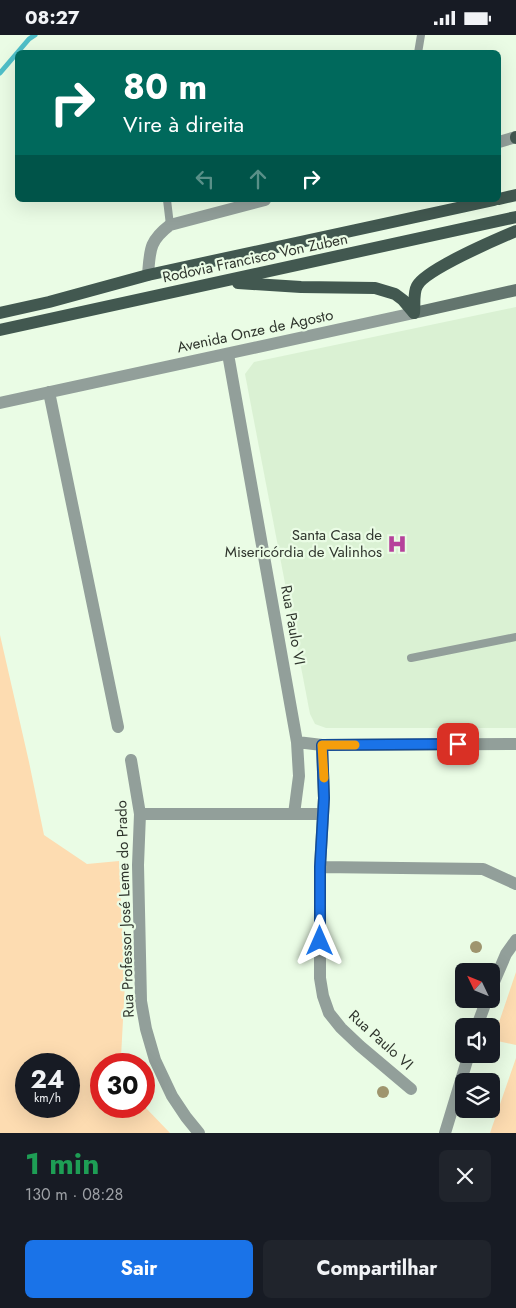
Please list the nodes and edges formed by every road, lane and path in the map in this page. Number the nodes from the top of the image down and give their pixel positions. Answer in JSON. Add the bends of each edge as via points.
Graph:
{"nodes":[{"id":1,"x":421,"y":35,"type":"edge"},
{"id":2,"x":418,"y":50,"type":"edge"},
{"id":3,"x":516,"y":137,"type":"edge"},
{"id":4,"x":501,"y":141,"type":"edge"},
{"id":5,"x":516,"y":195,"type":"edge"},
{"id":6,"x":501,"y":199,"type":"edge"},
{"id":7,"x":167,"y":202,"type":"edge"},
{"id":8,"x":257,"y":202,"type":"edge"},
{"id":9,"x":485,"y":202,"type":"edge"},
{"id":10,"x":516,"y":217,"type":"edge"},
{"id":11,"x":170,"y":225,"type":"junction"},
{"id":12,"x":516,"y":231,"type":"edge"},
{"id":13,"x":148,"y":275,"type":"junction"},
{"id":14,"x":223,"y":282,"type":"junction"},
{"id":15,"x":516,"y":290,"type":"edge"},
{"id":16,"x":0,"y":313,"type":"edge"},
{"id":17,"x":414,"y":313,"type":"junction"},
{"id":18,"x":0,"y":330,"type":"edge"},
{"id":19,"x":228,"y":354,"type":"junction"},
{"id":20,"x":49,"y":392,"type":"junction"},
{"id":21,"x":0,"y":403,"type":"edge"},
{"id":22,"x":516,"y":637,"type":"edge"},
{"id":23,"x":411,"y":658,"type":"dead end"},
{"id":24,"x":118,"y":727,"type":"dead end"},
{"id":25,"x":297,"y":741,"type":"junction"},
{"id":26,"x":516,"y":744,"type":"edge"},
{"id":27,"x":322,"y":745,"type":"junction"},
{"id":28,"x":131,"y":760,"type":"dead end"},
{"id":29,"x":294,"y":813,"type":"junction"},
{"id":30,"x":140,"y":814,"type":"junction"},
{"id":31,"x":323,"y":814,"type":"junction"},
{"id":32,"x":320,"y":867,"type":"junction"},
{"id":33,"x":516,"y":885,"type":"edge"},
{"id":34,"x":516,"y":940,"type":"edge"},
{"id":35,"x":500,"y":968,"type":"edge"},
{"id":36,"x":466,"y":1063,"type":"edge"},
{"id":37,"x":411,"y":1089,"type":"dead end"},
{"id":38,"x":199,"y":1133,"type":"edge"},
{"id":39,"x":445,"y":1133,"type":"edge"}],
"edges":[{"from":1,"to":2,"type":"lane"},
{"from":3,"to":4,"type":"street"},
{"from":5,"to":6,"type":"main road"},
{"from":7,"to":11,"type":"lane"},
{"from":8,"to":11,"type":"street"},
{"from":9,"to":13,"type":"main road","name":"Rodovia Francisco Von Zuben"},
{"from":10,"to":14,"type":"main road","name":"Rodovia Francisco Von Zuben"},
{"from":11,"to":13,"type":"street","via":[[150,249]]},
{"from":12,"to":17,"type":"main road","via":[[422,280],[416,286]]},
{"from":13,"to":16,"type":"main road","name":"Rodovia Francisco Von Zuben"},
{"from":14,"to":17,"type":"main road","via":[[375,288],[396,294]]},
{"from":14,"to":18,"type":"main road","name":"Rodovia Francisco Von Zuben"},
{"from":15,"to":17,"type":"main road","name":"Avenida Onze de Agosto"},
{"from":17,"to":19,"type":"street","name":"Avenida Onze de Agosto"},
{"from":19,"to":20,"type":"street","name":"Avenida Onze de Agosto"},
{"from":19,"to":25,"type":"street","name":"Rua Paulo VI"},
{"from":20,"to":21,"type":"street","name":"Avenida Onze de Agosto"},
{"from":20,"to":24,"type":"street"},
{"from":22,"to":23,"type":"lane"},
{"from":25,"to":27,"type":"street"},
{"from":25,"to":29,"type":"street","name":"Rua Paulo VI","via":[[299,774]]},
{"from":26,"to":27,"type":"street"},
{"from":27,"to":31,"type":"street","name":"Rua Paulo VI"},
{"from":28,"to":30,"type":"street","name":"Rua Professor José Leme do Prado"},
{"from":29,"to":30,"type":"street"},
{"from":29,"to":31,"type":"street"},
{"from":30,"to":38,"type":"street","name":"Rua Professor José Leme do Prado","via":[[138,865],[142,1001],[146,1029],[155,1060],[172,1096]]},
{"from":31,"to":32,"type":"street","name":"Rua Paulo VI"},
{"from":32,"to":33,"type":"street","via":[[483,869]]},
{"from":32,"to":37,"type":"street","name":"Rua Paulo VI","via":[[320,979],[329,1013],[360,1046]]},
{"from":34,"to":35,"type":"street"},
{"from":36,"to":39,"type":"street"}]}
